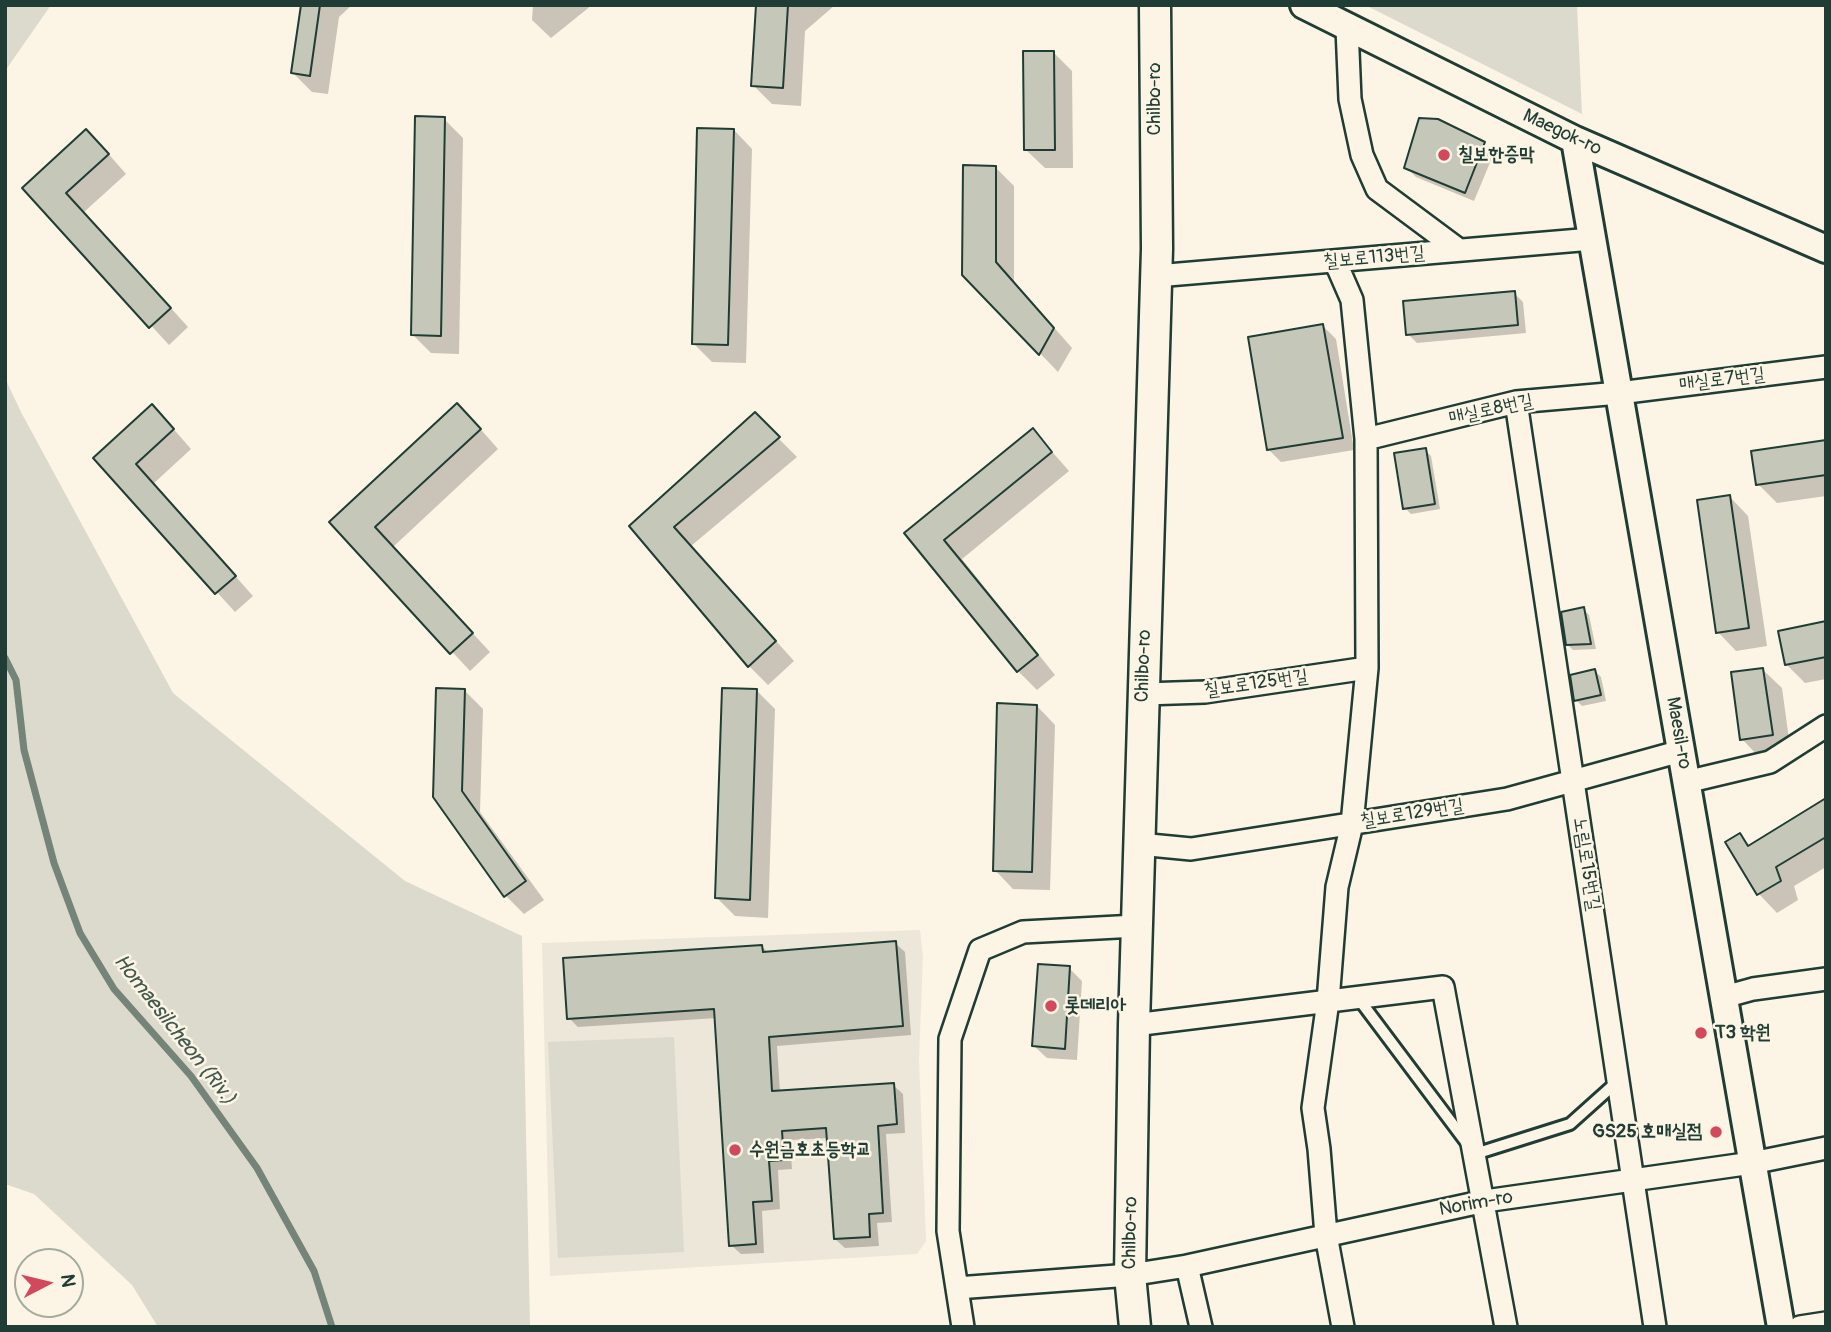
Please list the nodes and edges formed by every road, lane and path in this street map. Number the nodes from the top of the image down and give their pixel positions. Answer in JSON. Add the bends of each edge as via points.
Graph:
{"nodes":[{"id":1,"x":1155,"y":5,"type":"edge"},
{"id":2,"x":1304,"y":5,"type":"edge"},
{"id":3,"x":1347,"y":28,"type":"junction"},
{"id":4,"x":1575,"y":140,"type":"junction"},
{"id":5,"x":1592,"y":239,"type":"junction"},
{"id":6,"x":1826,"y":249,"type":"edge"},
{"id":7,"x":1459,"y":250,"type":"junction"},
{"id":8,"x":1335,"y":261,"type":"junction"},
{"id":9,"x":1156,"y":276,"type":"junction"},
{"id":10,"x":1826,"y":367,"type":"edge"},
{"id":11,"x":1619,"y":393,"type":"junction"},
{"id":12,"x":1516,"y":402,"type":"junction"},
{"id":13,"x":1366,"y":439,"type":"junction"},
{"id":14,"x":1367,"y":668,"type":"junction"},
{"id":15,"x":1143,"y":694,"type":"junction"},
{"id":16,"x":1826,"y":726,"type":"edge"},
{"id":17,"x":1681,"y":751,"type":"junction"},
{"id":18,"x":1573,"y":781,"type":"junction"},
{"id":19,"x":1686,"y":782,"type":"junction"},
{"id":20,"x":1352,"y":824,"type":"junction"},
{"id":21,"x":1139,"y":844,"type":"junction"},
{"id":22,"x":1136,"y":926,"type":"junction"},
{"id":23,"x":1826,"y":979,"type":"edge"},
{"id":24,"x":1724,"y":997,"type":"junction"},
{"id":25,"x":1358,"y":998,"type":"junction"},
{"id":26,"x":1328,"y":1001,"type":"junction"},
{"id":27,"x":1134,"y":1025,"type":"junction"},
{"id":28,"x":1618,"y":1081,"type":"junction"},
{"id":29,"x":1826,"y":1148,"type":"edge"},
{"id":30,"x":1475,"y":1154,"type":"junction"},
{"id":31,"x":1752,"y":1163,"type":"junction"},
{"id":32,"x":1633,"y":1180,"type":"junction"},
{"id":33,"x":1485,"y":1201,"type":"junction"},
{"id":34,"x":1326,"y":1235,"type":"junction"},
{"id":35,"x":1187,"y":1266,"type":"junction"},
{"id":36,"x":1130,"y":1275,"type":"junction"},
{"id":37,"x":957,"y":1288,"type":"junction"},
{"id":38,"x":1826,"y":1323,"type":"edge"},
{"id":39,"x":963,"y":1327,"type":"edge"},
{"id":40,"x":1135,"y":1327,"type":"edge"},
{"id":41,"x":1201,"y":1327,"type":"edge"},
{"id":42,"x":1343,"y":1327,"type":"edge"},
{"id":43,"x":1506,"y":1327,"type":"edge"},
{"id":44,"x":1655,"y":1327,"type":"edge"},
{"id":45,"x":1781,"y":1327,"type":"edge"},
{"id":46,"x":1800,"y":1327,"type":"edge"}],
"edges":[{"from":1,"to":9,"type":"main road","name":"Chilbo-ro"},
{"from":2,"to":3,"type":"street","name":"Maegok-ro"},
{"from":3,"to":4,"type":"street","name":"Maegok-ro"},
{"from":3,"to":7,"type":"street","via":[[1350,99],[1362,155],[1377,189]]},
{"from":4,"to":5,"type":"street","name":"Maesil-ro"},
{"from":4,"to":6,"type":"street","name":"Maegok-ro"},
{"from":5,"to":7,"type":"street","name":"칠보로113번길"},
{"from":5,"to":11,"type":"street","name":"Maesil-ro"},
{"from":7,"to":8,"type":"street","name":"칠보로113번길"},
{"from":8,"to":9,"type":"street","name":"칠보로113번길"},
{"from":8,"to":13,"type":"street","via":[[1352,300]]},
{"from":9,"to":15,"type":"main road","name":"Chilbo-ro"},
{"from":10,"to":11,"type":"street","name":"매실로7번길"},
{"from":11,"to":12,"type":"street","name":"매실로8번길"},
{"from":11,"to":17,"type":"street","name":"Maesil-ro"},
{"from":12,"to":13,"type":"street","name":"매실로8번길"},
{"from":12,"to":18,"type":"street","name":"노림로15번길"},
{"from":13,"to":14,"type":"street"},
{"from":14,"to":15,"type":"street","name":"칠보로125번길","via":[[1205,692]]},
{"from":14,"to":20,"type":"street"},
{"from":15,"to":21,"type":"main road","name":"Chilbo-ro"},
{"from":16,"to":19,"type":"street","via":[[1770,762]]},
{"from":17,"to":18,"type":"street","name":"칠보로129번길"},
{"from":17,"to":19,"type":"street","name":"Maesil-ro"},
{"from":18,"to":20,"type":"street","name":"칠보로129번길","via":[[1507,799]]},
{"from":18,"to":28,"type":"street","name":"노림로15번길"},
{"from":19,"to":24,"type":"street","name":"Maesil-ro"},
{"from":20,"to":21,"type":"street","name":"칠보로129번길","via":[[1191,849]]},
{"from":20,"to":26,"type":"street","via":[[1338,887]]},
{"from":21,"to":22,"type":"main road","name":"Chilbo-ro"},
{"from":22,"to":27,"type":"main road","name":"Chilbo-ro"},
{"from":22,"to":37,"type":"street","via":[[1023,932],[980,950],[950,1040],[948,1231]]},
{"from":23,"to":24,"type":"street"},
{"from":24,"to":31,"type":"street","name":"Maesil-ro"},
{"from":25,"to":26,"type":"street"},
{"from":25,"to":30,"type":"lane"},
{"from":25,"to":30,"type":"street","via":[[1444,987]]},
{"from":26,"to":27,"type":"street"},
{"from":26,"to":34,"type":"street","via":[[1313,1108]]},
{"from":27,"to":36,"type":"main road","name":"Chilbo-ro"},
{"from":28,"to":30,"type":"lane","via":[[1570,1124]]},
{"from":28,"to":32,"type":"street","name":"노림로15번길"},
{"from":29,"to":31,"type":"street","name":"Norim-ro"},
{"from":30,"to":33,"type":"street"},
{"from":31,"to":32,"type":"street","name":"Norim-ro"},
{"from":31,"to":45,"type":"street","name":"Maesil-ro"},
{"from":32,"to":33,"type":"street","name":"Norim-ro"},
{"from":32,"to":44,"type":"street","name":"노림로15번길"},
{"from":33,"to":34,"type":"street","name":"Norim-ro"},
{"from":33,"to":43,"type":"street"},
{"from":34,"to":35,"type":"street","name":"Norim-ro"},
{"from":34,"to":42,"type":"street"},
{"from":35,"to":36,"type":"street","name":"Norim-ro"},
{"from":35,"to":41,"type":"street"},
{"from":36,"to":37,"type":"street","name":"Norim-ro"},
{"from":36,"to":40,"type":"main road","name":"Chilbo-ro"},
{"from":37,"to":39,"type":"street"},
{"from":38,"to":46,"type":"street"}]}
